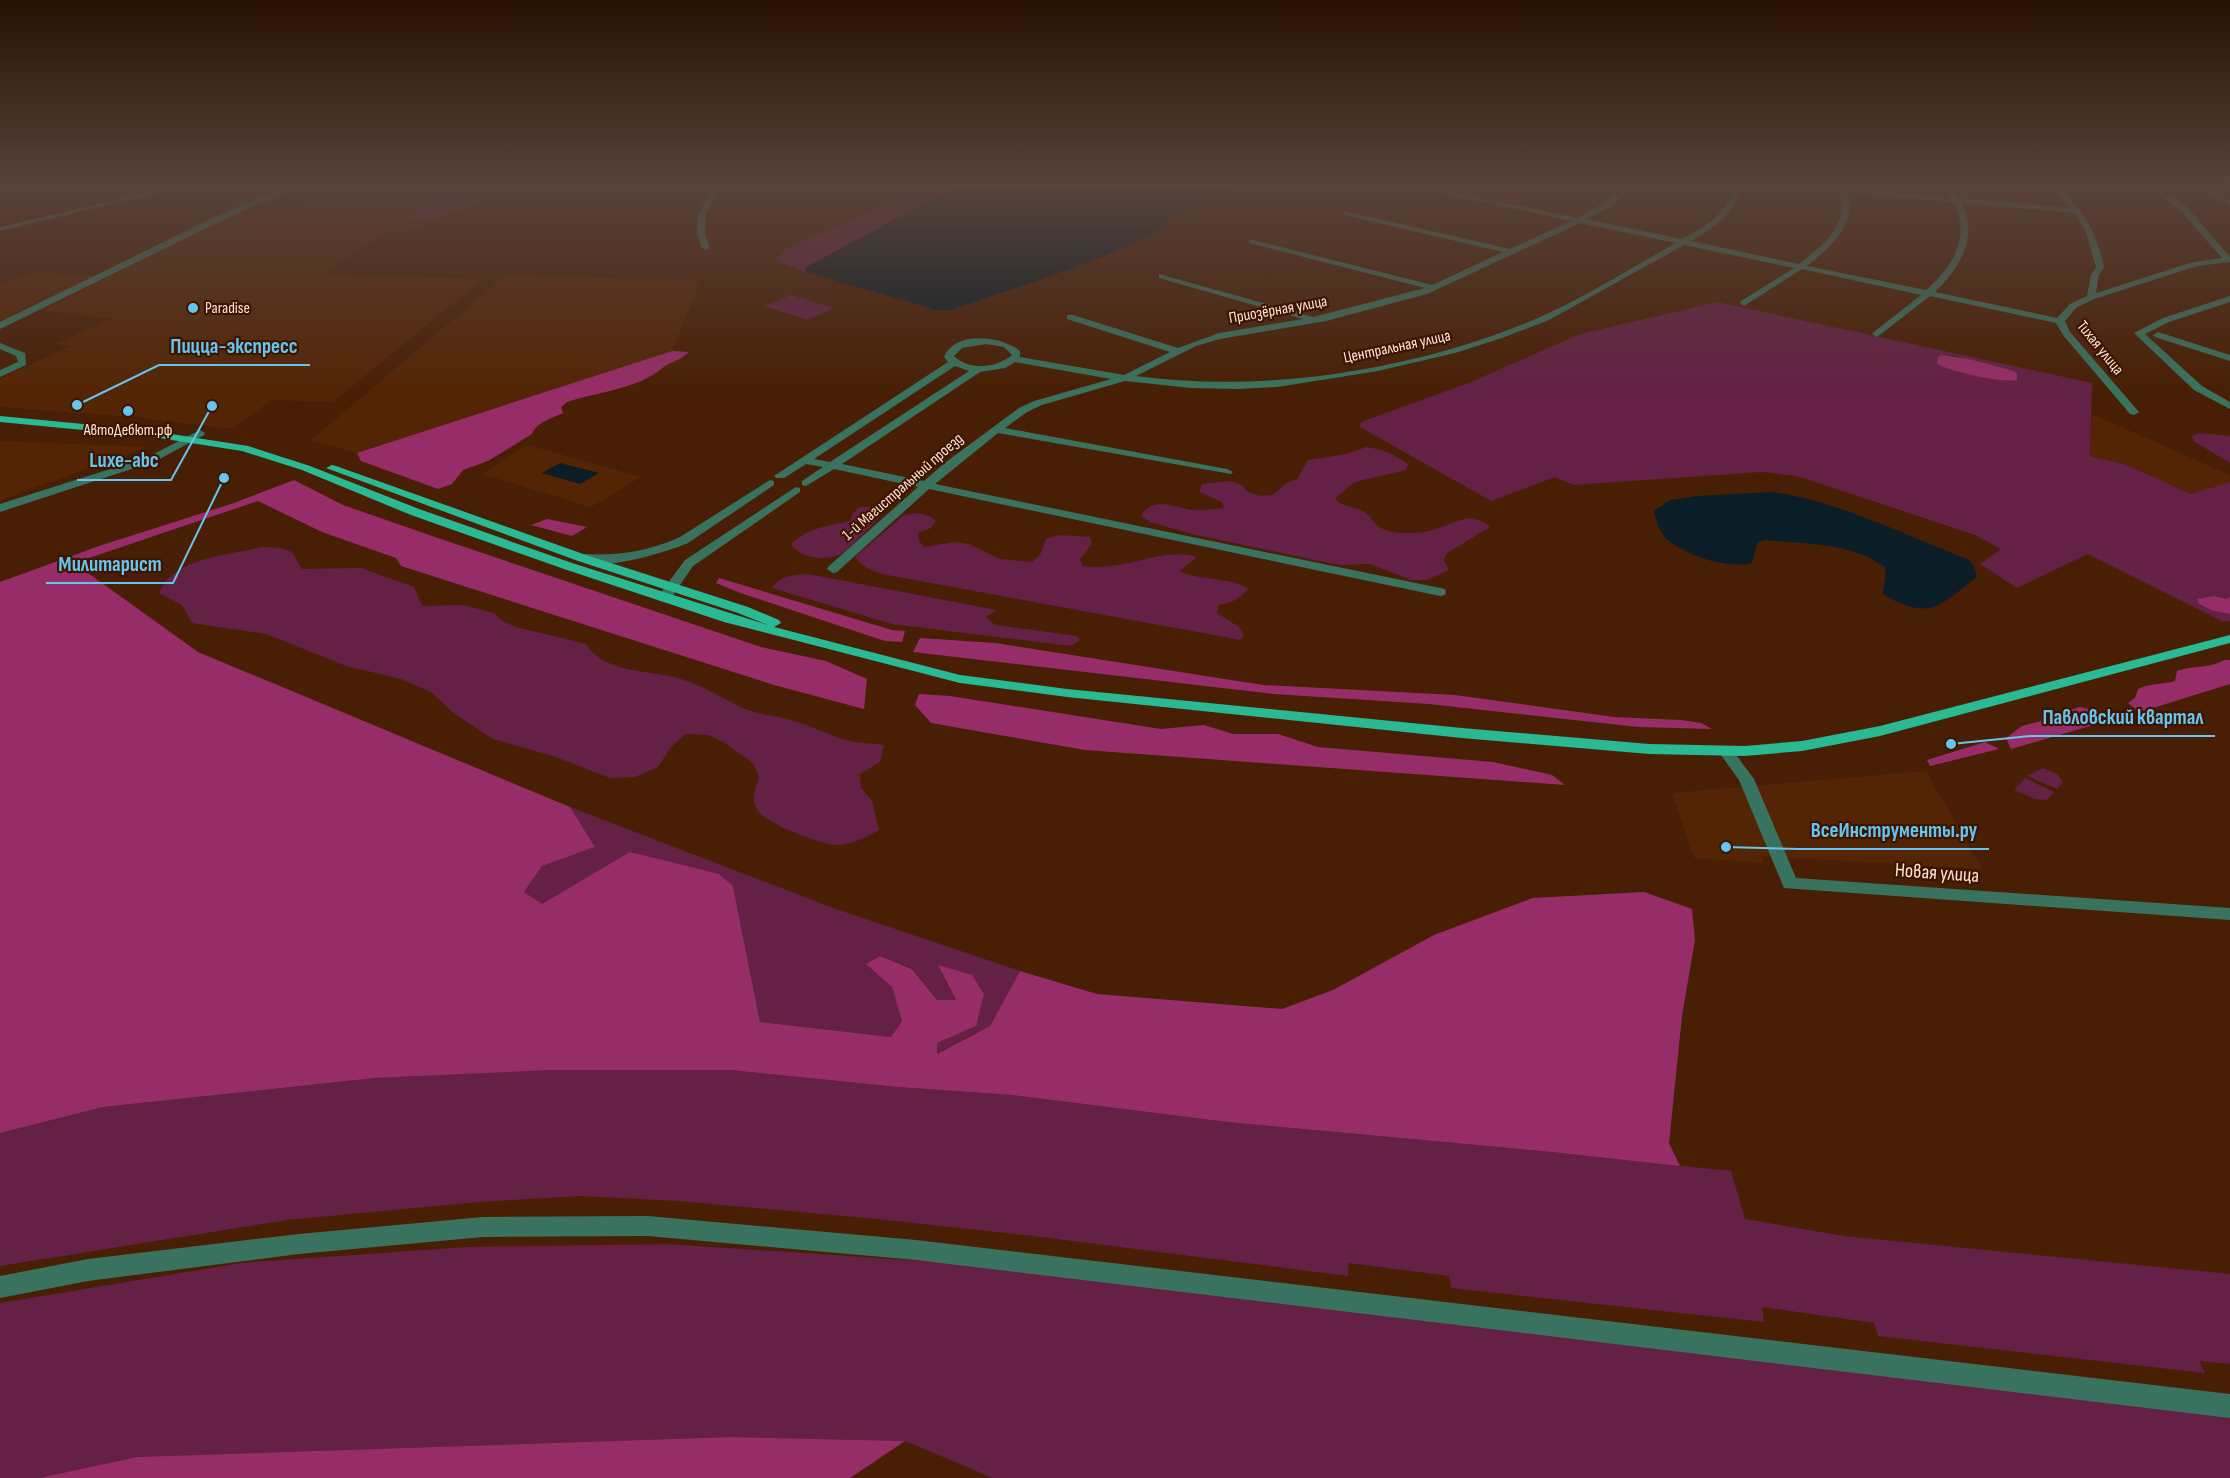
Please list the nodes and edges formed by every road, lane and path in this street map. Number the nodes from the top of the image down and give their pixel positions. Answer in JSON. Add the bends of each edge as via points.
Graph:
{"nodes":[{"id":1,"x":145,"y":255,"type":"edge"},
{"id":2,"x":1306,"y":255,"type":"edge"},
{"id":3,"x":1506,"y":255,"type":"edge"},
{"id":4,"x":1661,"y":255,"type":"edge"},
{"id":5,"x":1748,"y":255,"type":"edge"},
{"id":6,"x":1815,"y":255,"type":"edge"},
{"id":7,"x":1961,"y":255,"type":"edge"},
{"id":8,"x":2097,"y":255,"type":"edge"},
{"id":9,"x":2229,"y":260,"type":"edge"},
{"id":10,"x":1801,"y":266,"type":"junction"},
{"id":11,"x":1162,"y":276,"type":"dead end"},
{"id":12,"x":1434,"y":288,"type":"junction"},
{"id":13,"x":1928,"y":293,"type":"junction"},
{"id":14,"x":2091,"y":297,"type":"junction"},
{"id":15,"x":2230,"y":299,"type":"edge"},
{"id":16,"x":1744,"y":303,"type":"dead end"},
{"id":17,"x":1070,"y":317,"type":"dead end"},
{"id":18,"x":1314,"y":320,"type":"junction"},
{"id":19,"x":2060,"y":321,"type":"junction"},
{"id":20,"x":0,"y":326,"type":"edge"},
{"id":21,"x":1877,"y":334,"type":"dead end"},
{"id":22,"x":2158,"y":335,"type":"dead end"},
{"id":23,"x":0,"y":346,"type":"edge"},
{"id":24,"x":1178,"y":351,"type":"junction"},
{"id":25,"x":2230,"y":358,"type":"edge"},
{"id":26,"x":1013,"y":360,"type":"junction"},
{"id":27,"x":953,"y":363,"type":"junction"},
{"id":28,"x":980,"y":368,"type":"junction"},
{"id":29,"x":0,"y":374,"type":"edge"},
{"id":30,"x":1126,"y":377,"type":"junction"},
{"id":31,"x":2230,"y":406,"type":"edge"},
{"id":32,"x":2134,"y":412,"type":"dead end"},
{"id":33,"x":0,"y":413,"type":"edge"},
{"id":34,"x":0,"y":419,"type":"edge"},
{"id":35,"x":998,"y":430,"type":"junction"},
{"id":36,"x":195,"y":436,"type":"junction"},
{"id":37,"x":805,"y":460,"type":"junction"},
{"id":38,"x":830,"y":467,"type":"junction"},
{"id":39,"x":1227,"y":472,"type":"dead end"},
{"id":40,"x":925,"y":486,"type":"junction"},
{"id":41,"x":0,"y":508,"type":"edge"},
{"id":42,"x":582,"y":558,"type":"junction"},
{"id":43,"x":833,"y":569,"type":"dead end"},
{"id":44,"x":1440,"y":592,"type":"dead end"},
{"id":45,"x":668,"y":593,"type":"junction"},
{"id":46,"x":2230,"y":639,"type":"edge"},
{"id":47,"x":1726,"y":751,"type":"junction"},
{"id":48,"x":2230,"y":914,"type":"edge"},
{"id":49,"x":0,"y":1287,"type":"edge"},
{"id":50,"x":2230,"y":1407,"type":"edge"}],
"edges":[{"from":1,"to":20,"type":"street"},
{"from":2,"to":12,"type":"street"},
{"from":3,"to":12,"type":"street","name":"Приозёрная улица"},
{"from":4,"to":30,"type":"street","name":"Центральная улица","via":[[1546,318],[1482,343],[1415,360],[1261,386],[1215,386]]},
{"from":5,"to":10,"type":"street"},
{"from":6,"to":10,"type":"street"},
{"from":7,"to":13,"type":"street","via":[[1953,270]]},
{"from":8,"to":14,"type":"street","name":"Тихая улица","via":[[2100,267]]},
{"from":9,"to":14,"type":"street","via":[[2196,264]]},
{"from":10,"to":13,"type":"street"},
{"from":10,"to":16,"type":"street"},
{"from":11,"to":18,"type":"street"},
{"from":12,"to":18,"type":"street","name":"Приозёрная улица","via":[[1371,308]]},
{"from":13,"to":19,"type":"street"},
{"from":13,"to":21,"type":"street"},
{"from":14,"to":19,"type":"street","name":"Тихая улица","via":[[2075,303]]},
{"from":15,"to":31,"type":"street","via":[[2139,333],[2198,388]]},
{"from":17,"to":24,"type":"street"},
{"from":18,"to":24,"type":"street","name":"Приозёрная улица","via":[[1218,336]]},
{"from":19,"to":32,"type":"street","name":"Тихая улица"},
{"from":22,"to":25,"type":"street"},
{"from":23,"to":29,"type":"street","via":[[22,356],[23,363]]},
{"from":24,"to":30,"type":"street","name":"Приозёрная улица"},
{"from":26,"to":27,"type":"street","via":[[1017,353],[1012,347],[986,341],[953,349],[949,357]]},
{"from":26,"to":28,"type":"street"},
{"from":26,"to":30,"type":"street","name":"Центральная улица"},
{"from":27,"to":28,"type":"street"},
{"from":27,"to":37,"type":"street"},
{"from":28,"to":38,"type":"street"},
{"from":30,"to":35,"type":"street","name":"1-й Магистральный проезд","via":[[1038,403]]},
{"from":33,"to":36,"type":"main road"},
{"from":34,"to":36,"type":"main road"},
{"from":35,"to":39,"type":"street"},
{"from":35,"to":40,"type":"street","name":"1-й Магистральный проезд"},
{"from":36,"to":41,"type":"street","via":[[152,459]]},
{"from":36,"to":42,"type":"main road","via":[[254,444],[317,463]]},
{"from":36,"to":45,"type":"main road","via":[[273,457],[415,512]]},
{"from":37,"to":38,"type":"street"},
{"from":37,"to":42,"type":"street","via":[[671,546],[629,559]]},
{"from":38,"to":40,"type":"street"},
{"from":38,"to":45,"type":"street","via":[[689,563]]},
{"from":40,"to":43,"type":"street","name":"1-й Магистральный проезд"},
{"from":40,"to":44,"type":"street"},
{"from":42,"to":45,"type":"main road"},
{"from":45,"to":47,"type":"main road","via":[[729,619],[960,679],[1497,736],[1649,749]]},
{"from":46,"to":47,"type":"main road","via":[[1880,731],[1802,746]]},
{"from":47,"to":48,"type":"street","name":"Новая улица","via":[[1746,779],[1790,884]]},
{"from":49,"to":50,"type":"street","via":[[88,1270],[299,1244],[483,1227],[648,1226],[916,1250]]}]}
